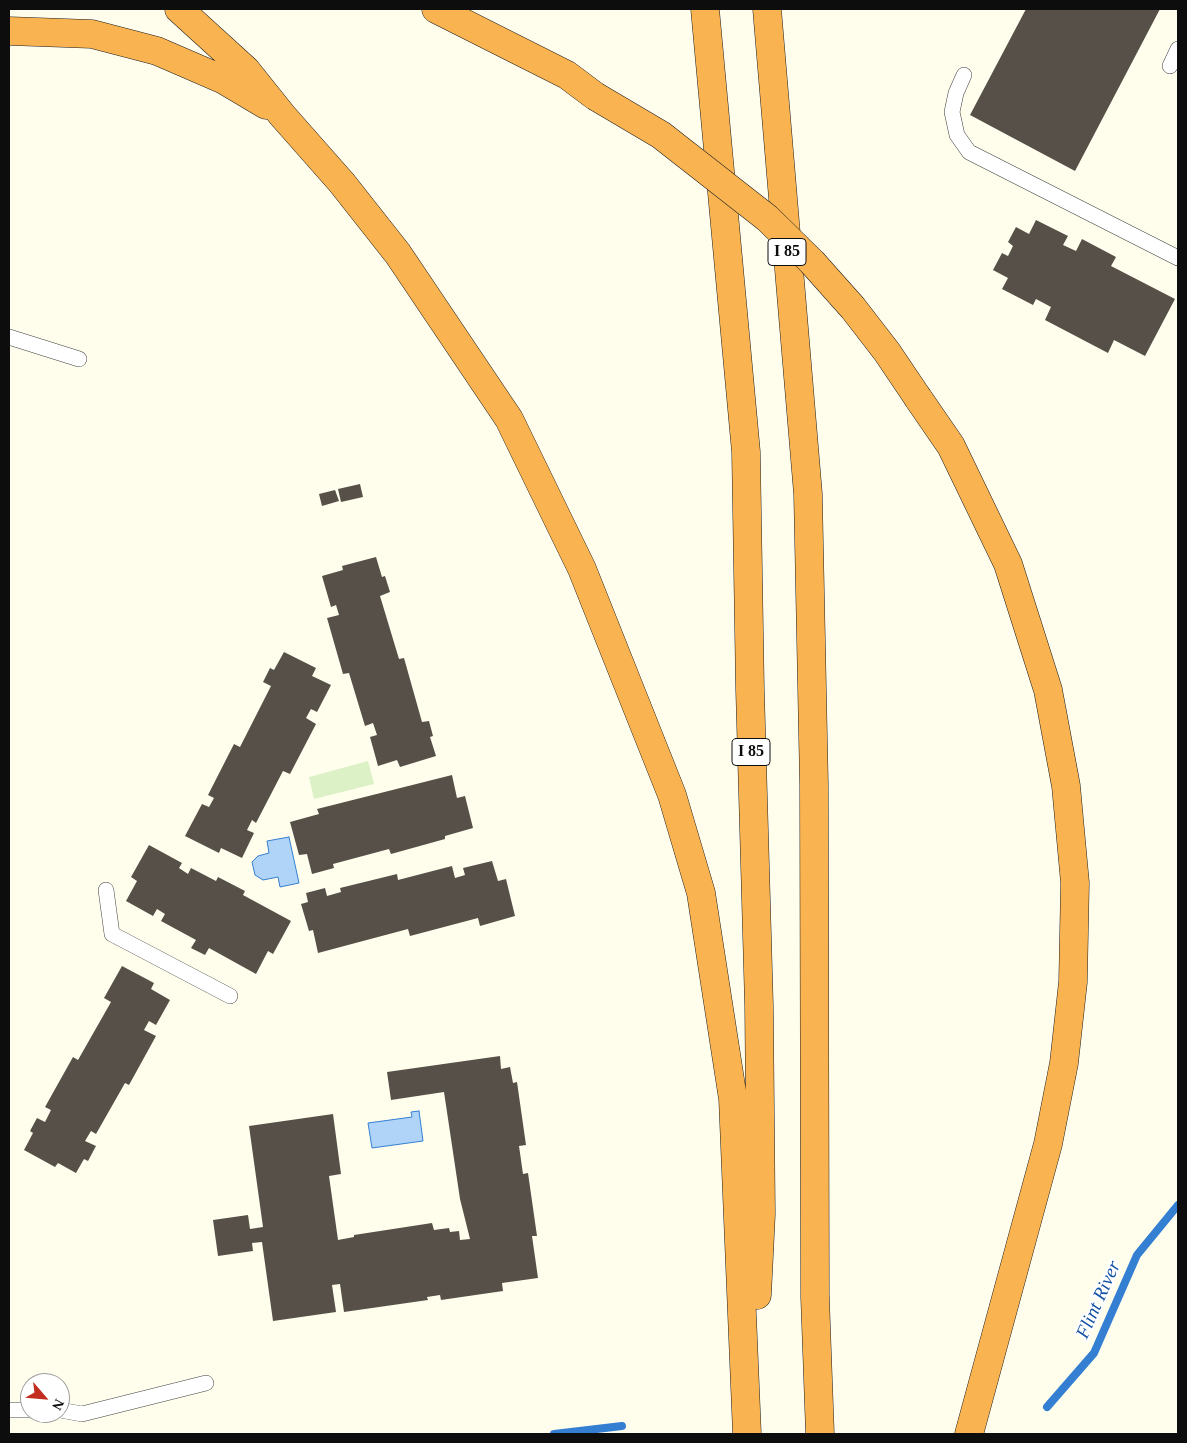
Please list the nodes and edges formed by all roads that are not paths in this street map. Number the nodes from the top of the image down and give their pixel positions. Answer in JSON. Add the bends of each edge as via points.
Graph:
{"nodes":[{"id":1,"x":178,"y":9,"type":"edge"},
{"id":2,"x":436,"y":9,"type":"edge"},
{"id":3,"x":705,"y":9,"type":"edge"},
{"id":4,"x":767,"y":9,"type":"edge"},
{"id":5,"x":9,"y":31,"type":"edge"},
{"id":6,"x":1178,"y":49,"type":"edge"},
{"id":7,"x":1178,"y":59,"type":"edge"},
{"id":8,"x":964,"y":75,"type":"dead end"},
{"id":9,"x":282,"y":115,"type":"junction"},
{"id":10,"x":1178,"y":258,"type":"edge"},
{"id":11,"x":9,"y":337,"type":"edge"},
{"id":12,"x":79,"y":360,"type":"dead end"},
{"id":13,"x":106,"y":890,"type":"dead end"},
{"id":14,"x":230,"y":996,"type":"dead end"},
{"id":15,"x":206,"y":1383,"type":"dead end"},
{"id":16,"x":70,"y":1412,"type":"edge"},
{"id":17,"x":749,"y":1434,"type":"edge"},
{"id":18,"x":820,"y":1434,"type":"edge"},
{"id":19,"x":969,"y":1434,"type":"edge"}],
"edges":[{"from":1,"to":9,"type":"highway","via":[[246,70]]},
{"from":2,"to":19,"type":"highway","bridge":true,"via":[[568,75],[595,96],[661,135],[768,218],[812,262],[888,352],[951,446],[1008,564],[1048,690],[1066,786],[1075,884],[1073,982],[1064,1063],[1048,1144]]},
{"from":3,"to":17,"type":"highway","number":"I 85","via":[[746,452],[761,1214]]},
{"from":4,"to":18,"type":"highway","number":"I 85","via":[[809,522],[814,786],[815,1287]]},
{"from":5,"to":9,"type":"highway","via":[[92,34],[157,51],[224,80]]},
{"from":6,"to":7,"type":"lane","via":[[1170,66]]},
{"from":8,"to":10,"type":"lane","via":[[952,112],[957,135],[969,152]]},
{"from":9,"to":17,"type":"highway","via":[[342,182],[398,254],[509,419],[582,569],[672,794],[701,893],[733,1099]]},
{"from":11,"to":12,"type":"lane"},
{"from":13,"to":14,"type":"lane","via":[[112,934]]},
{"from":15,"to":16,"type":"lane","via":[[82,1414]]}]}
